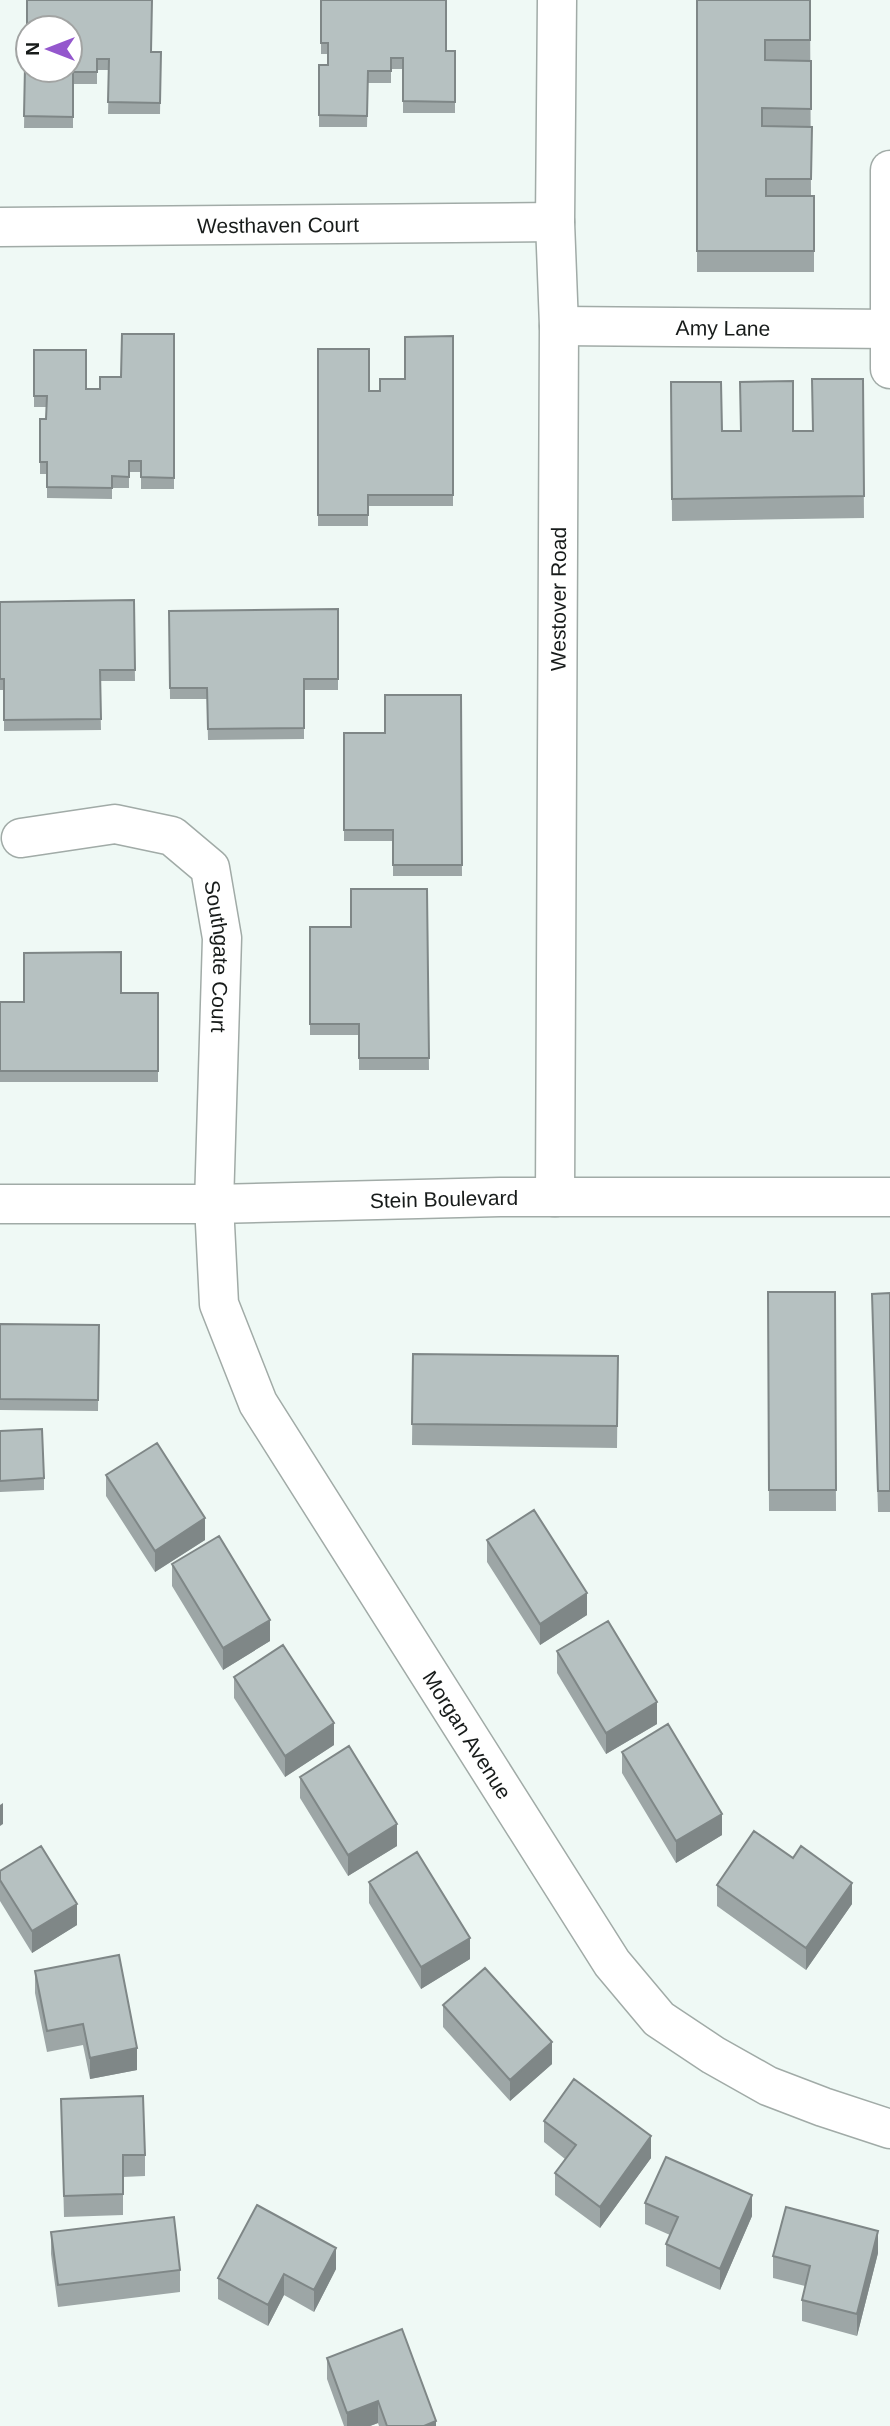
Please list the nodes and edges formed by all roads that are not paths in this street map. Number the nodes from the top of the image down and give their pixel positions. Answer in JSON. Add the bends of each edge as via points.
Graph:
{"nodes":[{"id":1,"x":557,"y":0,"type":"edge"},
{"id":2,"x":890,"y":170,"type":"edge"},
{"id":3,"x":555,"y":222,"type":"junction"},
{"id":4,"x":0,"y":228,"type":"edge"},
{"id":5,"x":559,"y":326,"type":"junction"},
{"id":6,"x":889,"y":329,"type":"edge"},
{"id":7,"x":890,"y":369,"type":"edge"},
{"id":8,"x":21,"y":838,"type":"dead end"},
{"id":9,"x":555,"y":1196,"type":"junction"},
{"id":10,"x":890,"y":1196,"type":"edge"},
{"id":11,"x":0,"y":1203,"type":"edge"},
{"id":12,"x":214,"y":1204,"type":"junction"},
{"id":13,"x":890,"y":2129,"type":"edge"}],
"edges":[{"from":1,"to":3,"type":"street","name":"Westover Road"},
{"from":2,"to":6,"type":"street"},
{"from":3,"to":4,"type":"street","name":"Westhaven Court"},
{"from":3,"to":5,"type":"street","name":"Westover Road"},
{"from":5,"to":6,"type":"street","name":"Amy Lane"},
{"from":5,"to":9,"type":"street","name":"Westover Road"},
{"from":6,"to":7,"type":"street"},
{"from":8,"to":12,"type":"street","name":"Southgate Court","via":[[115,824],[172,836],[210,868],[222,938]]},
{"from":9,"to":10,"type":"street","name":"Stein Boulevard"},
{"from":9,"to":12,"type":"street","name":"Stein Boulevard"},
{"from":11,"to":12,"type":"street","name":"Stein Boulevard"},
{"from":12,"to":13,"type":"street","name":"Morgan Avenue","via":[[219,1304],[258,1403],[612,1963],[659,2019],[713,2055],[768,2086]]}]}
